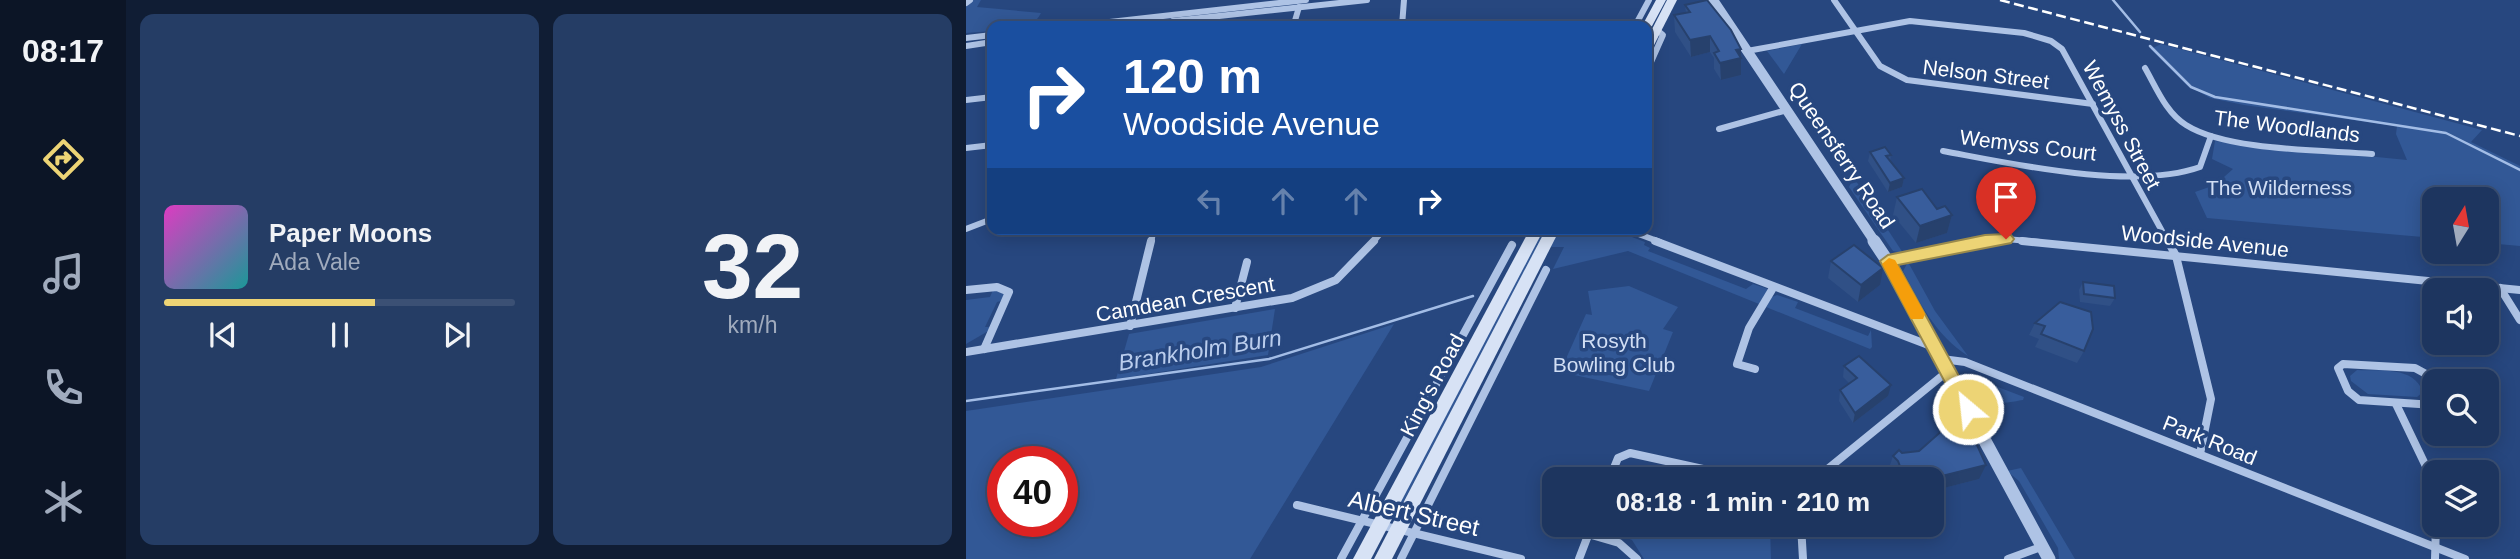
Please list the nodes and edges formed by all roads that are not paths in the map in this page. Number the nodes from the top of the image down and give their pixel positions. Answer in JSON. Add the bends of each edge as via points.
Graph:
{"nodes":[{"id":1,"x":1306,"y":0,"type":"edge"},
{"id":2,"x":1367,"y":0,"type":"edge"},
{"id":3,"x":1404,"y":0,"type":"edge"},
{"id":4,"x":1649,"y":0,"type":"edge"},
{"id":5,"x":1661,"y":0,"type":"edge"},
{"id":6,"x":1672,"y":0,"type":"edge"},
{"id":7,"x":1713,"y":0,"type":"edge"},
{"id":8,"x":1834,"y":0,"type":"edge"},
{"id":9,"x":1356,"y":1,"type":"edge"},
{"id":10,"x":1299,"y":7,"type":"junction"},
{"id":11,"x":1173,"y":21,"type":"edge"},
{"id":12,"x":1295,"y":21,"type":"edge"},
{"id":13,"x":1402,"y":21,"type":"edge"},
{"id":14,"x":1638,"y":21,"type":"edge"},
{"id":15,"x":1652,"y":28,"type":"edge"},
{"id":16,"x":1853,"y":30,"type":"junction"},
{"id":17,"x":987,"y":36,"type":"edge"},
{"id":18,"x":966,"y":38,"type":"edge"},
{"id":19,"x":987,"y":43,"type":"edge"},
{"id":20,"x":966,"y":46,"type":"edge"},
{"id":21,"x":1747,"y":51,"type":"junction"},
{"id":22,"x":1652,"y":60,"type":"edge"},
{"id":23,"x":2145,"y":68,"type":"dead end"},
{"id":24,"x":987,"y":98,"type":"edge"},
{"id":25,"x":966,"y":100,"type":"edge"},
{"id":26,"x":2093,"y":104,"type":"junction"},
{"id":27,"x":1787,"y":110,"type":"junction"},
{"id":28,"x":1719,"y":129,"type":"dead end"},
{"id":29,"x":2211,"y":136,"type":"junction"},
{"id":30,"x":987,"y":146,"type":"edge"},
{"id":31,"x":966,"y":148,"type":"edge"},
{"id":32,"x":1943,"y":151,"type":"dead end"},
{"id":33,"x":2372,"y":154,"type":"dead end"},
{"id":34,"x":2130,"y":174,"type":"junction"},
{"id":35,"x":987,"y":221,"type":"edge"},
{"id":36,"x":966,"y":229,"type":"edge"},
{"id":37,"x":1153,"y":235,"type":"edge"},
{"id":38,"x":1379,"y":235,"type":"edge"},
{"id":39,"x":1534,"y":235,"type":"edge"},
{"id":40,"x":1549,"y":235,"type":"edge"},
{"id":41,"x":1640,"y":235,"type":"edge"},
{"id":42,"x":1512,"y":245,"type":"dead end"},
{"id":43,"x":2176,"y":256,"type":"junction"},
{"id":44,"x":1247,"y":261,"type":"dead end"},
{"id":45,"x":1888,"y":261,"type":"junction"},
{"id":46,"x":1546,"y":270,"type":"dead end"},
{"id":47,"x":1521,"y":273,"type":"junction"},
{"id":48,"x":1773,"y":288,"type":"junction"},
{"id":49,"x":2500,"y":288,"type":"junction"},
{"id":50,"x":966,"y":290,"type":"edge"},
{"id":51,"x":2520,"y":290,"type":"edge"},
{"id":52,"x":1235,"y":308,"type":"junction"},
{"id":53,"x":2520,"y":320,"type":"edge"},
{"id":54,"x":1130,"y":326,"type":"junction"},
{"id":55,"x":984,"y":349,"type":"junction"},
{"id":56,"x":966,"y":352,"type":"edge"},
{"id":57,"x":1942,"y":359,"type":"junction"},
{"id":58,"x":1755,"y":369,"type":"dead end"},
{"id":59,"x":2422,"y":372,"type":"edge"},
{"id":60,"x":2396,"y":404,"type":"junction"},
{"id":61,"x":2422,"y":405,"type":"edge"},
{"id":62,"x":2200,"y":454,"type":"junction"},
{"id":63,"x":2423,"y":460,"type":"edge"},
{"id":64,"x":1614,"y":467,"type":"edge"},
{"id":65,"x":1695,"y":467,"type":"edge"},
{"id":66,"x":1828,"y":467,"type":"edge"},
{"id":67,"x":1297,"y":505,"type":"dead end"},
{"id":68,"x":1362,"y":521,"type":"junction"},
{"id":69,"x":1381,"y":525,"type":"junction"},
{"id":70,"x":1406,"y":531,"type":"junction"},
{"id":71,"x":1587,"y":537,"type":"edge"},
{"id":72,"x":1606,"y":537,"type":"edge"},
{"id":73,"x":1802,"y":537,"type":"edge"},
{"id":74,"x":2436,"y":537,"type":"edge"},
{"id":75,"x":2436,"y":548,"type":"junction"},
{"id":76,"x":2045,"y":553,"type":"edge"},
{"id":77,"x":1341,"y":559,"type":"edge"},
{"id":78,"x":1362,"y":559,"type":"edge"},
{"id":79,"x":1383,"y":559,"type":"edge"},
{"id":80,"x":1401,"y":559,"type":"edge"},
{"id":81,"x":1521,"y":559,"type":"edge"},
{"id":82,"x":1579,"y":559,"type":"edge"},
{"id":83,"x":1637,"y":559,"type":"edge"},
{"id":84,"x":1803,"y":559,"type":"edge"},
{"id":85,"x":2008,"y":559,"type":"edge"},
{"id":86,"x":2435,"y":559,"type":"edge"},
{"id":87,"x":2465,"y":559,"type":"edge"}],
"edges":[{"from":1,"to":11,"type":"street"},
{"from":2,"to":9,"type":"street"},
{"from":3,"to":13,"type":"street"},
{"from":4,"to":14,"type":"street"},
{"from":5,"to":15,"type":"main road"},
{"from":6,"to":15,"type":"main road"},
{"from":7,"to":21,"type":"street","name":"Queensferry Road"},
{"from":8,"to":16,"type":"street"},
{"from":9,"to":10,"type":"street"},
{"from":10,"to":11,"type":"street"},
{"from":10,"to":12,"type":"street"},
{"from":15,"to":22,"type":"street","via":[[1661,32],[1662,39]]},
{"from":16,"to":21,"type":"street","name":"Wemyss Street"},
{"from":16,"to":26,"type":"street","name":"Nelson Street","via":[[1880,66],[1907,80]]},
{"from":16,"to":26,"type":"street","name":"Wemyss Street","via":[[1910,21],[2038,36],[2062,49]]},
{"from":17,"to":18,"type":"street"},
{"from":19,"to":20,"type":"street"},
{"from":21,"to":27,"type":"street","name":"Queensferry Road"},
{"from":23,"to":29,"type":"street","name":"The Woodlands","via":[[2184,124]]},
{"from":24,"to":25,"type":"street"},
{"from":26,"to":34,"type":"street","name":"Wemyss Street"},
{"from":27,"to":28,"type":"street"},
{"from":27,"to":45,"type":"street","name":"Queensferry Road"},
{"from":29,"to":33,"type":"street","name":"The Woodlands"},
{"from":29,"to":34,"type":"street","name":"Wemyss Court","via":[[2204,161],[2194,172]]},
{"from":30,"to":31,"type":"street"},
{"from":32,"to":34,"type":"street","name":"Wemyss Court","via":[[2049,169]]},
{"from":34,"to":43,"type":"street","name":"Wemyss Street"},
{"from":35,"to":36,"type":"street"},
{"from":37,"to":54,"type":"street"},
{"from":38,"to":52,"type":"street","name":"Camdean Crescent","via":[[1330,286],[1300,297]]},
{"from":39,"to":47,"type":"main road","name":"King's Road"},
{"from":40,"to":47,"type":"main road","name":"King's Road"},
{"from":41,"to":48,"type":"street","name":"Park Road"},
{"from":42,"to":47,"type":"street"},
{"from":43,"to":45,"type":"street","name":"Woodside Avenue","via":[[2006,239]]},
{"from":43,"to":49,"type":"street","name":"Woodside Avenue"},
{"from":43,"to":62,"type":"street","name":"Wemyss Street","via":[[2211,399]]},
{"from":44,"to":52,"type":"street"},
{"from":45,"to":57,"type":"street","name":"Queensferry Road"},
{"from":46,"to":47,"type":"street"},
{"from":47,"to":68,"type":"street"},
{"from":47,"to":69,"type":"main road","name":"King's Road"},
{"from":47,"to":70,"type":"main road","name":"King's Road"},
{"from":48,"to":57,"type":"street","name":"Park Road"},
{"from":48,"to":58,"type":"street","via":[[1749,328],[1737,364]]},
{"from":49,"to":51,"type":"street","name":"Woodside Avenue"},
{"from":49,"to":53,"type":"street"},
{"from":50,"to":55,"type":"street","via":[[997,287],[1009,292]]},
{"from":52,"to":54,"type":"street","name":"Camdean Crescent"},
{"from":54,"to":55,"type":"street","name":"Camdean Crescent"},
{"from":55,"to":56,"type":"street","name":"Camdean Crescent"},
{"from":57,"to":62,"type":"street","name":"Park Road","via":[[1965,362]]},
{"from":57,"to":66,"type":"street"},
{"from":57,"to":76,"type":"street","name":"Queensferry Road"},
{"from":59,"to":60,"type":"street","via":[[2339,365],[2353,396],[2366,402]]},
{"from":60,"to":61,"type":"street"},
{"from":60,"to":63,"type":"street"},
{"from":62,"to":75,"type":"street","name":"Park Road"},
{"from":64,"to":65,"type":"street","via":[[1623,455],[1637,454]]},
{"from":67,"to":68,"type":"street","name":"Albert Street"},
{"from":68,"to":69,"type":"street","name":"Albert Street"},
{"from":68,"to":77,"type":"street"},
{"from":69,"to":70,"type":"street","name":"Albert Street"},
{"from":69,"to":78,"type":"main road","name":"King's Road"},
{"from":70,"to":79,"type":"main road","name":"King's Road"},
{"from":70,"to":80,"type":"street"},
{"from":70,"to":81,"type":"street","name":"Albert Street"},
{"from":71,"to":82,"type":"street"},
{"from":72,"to":83,"type":"street"},
{"from":73,"to":84,"type":"street"},
{"from":74,"to":75,"type":"street"},
{"from":75,"to":86,"type":"street"},
{"from":75,"to":87,"type":"street","name":"Park Road"},
{"from":76,"to":85,"type":"street"}]}
